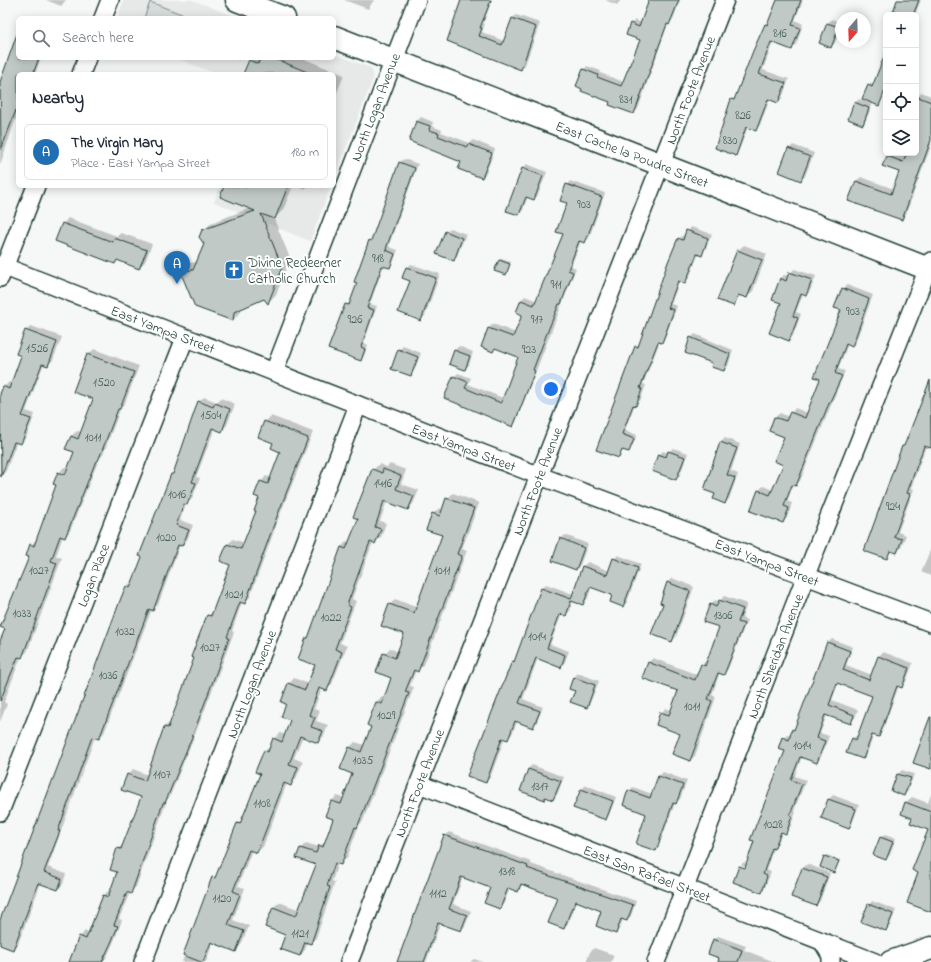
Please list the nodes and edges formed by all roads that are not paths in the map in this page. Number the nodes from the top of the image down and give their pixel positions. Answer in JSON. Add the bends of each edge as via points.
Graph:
{"nodes":[{"id":1,"x":110,"y":0,"type":"edge"},
{"id":2,"x":237,"y":0,"type":"edge"},
{"id":3,"x":417,"y":0,"type":"edge"},
{"id":4,"x":725,"y":0,"type":"edge"},
{"id":5,"x":104,"y":16,"type":"edge"},
{"id":6,"x":279,"y":16,"type":"edge"},
{"id":7,"x":336,"y":39,"type":"edge"},
{"id":8,"x":86,"y":60,"type":"edge"},
{"id":9,"x":393,"y":60,"type":"junction"},
{"id":10,"x":82,"y":72,"type":"edge"},
{"id":11,"x":661,"y":166,"type":"junction"},
{"id":12,"x":35,"y":188,"type":"edge"},
{"id":13,"x":930,"y":267,"type":"edge"},
{"id":14,"x":1,"y":270,"type":"edge"},
{"id":15,"x":185,"y":338,"type":"junction"},
{"id":16,"x":274,"y":372,"type":"junction"},
{"id":17,"x":358,"y":406,"type":"junction"},
{"id":18,"x":540,"y":476,"type":"junction"},
{"id":19,"x":806,"y":577,"type":"junction"},
{"id":20,"x":931,"y":623,"type":"edge"},
{"id":21,"x":419,"y":784,"type":"junction"},
{"id":22,"x":0,"y":812,"type":"edge"},
{"id":23,"x":685,"y":887,"type":"junction"},
{"id":24,"x":822,"y":941,"type":"junction"},
{"id":25,"x":931,"y":948,"type":"edge"},
{"id":26,"x":143,"y":962,"type":"edge"},
{"id":27,"x":349,"y":962,"type":"edge"},
{"id":28,"x":656,"y":962,"type":"edge"},
{"id":29,"x":831,"y":962,"type":"edge"},
{"id":30,"x":876,"y":962,"type":"edge"},
{"id":31,"x":891,"y":962,"type":"edge"}],
"edges":[{"from":1,"to":5,"type":"street"},
{"from":2,"to":6,"type":"street"},
{"from":3,"to":9,"type":"street","name":"North Logan Avenue"},
{"from":4,"to":11,"type":"street","name":"North Foote Avenue"},
{"from":7,"to":9,"type":"street","name":"East Cache la Poudre Street"},
{"from":8,"to":10,"type":"street"},
{"from":9,"to":11,"type":"street","name":"East Cache la Poudre Street"},
{"from":9,"to":16,"type":"street","name":"North Logan Avenue"},
{"from":11,"to":13,"type":"street","name":"East Cache la Poudre Street"},
{"from":11,"to":18,"type":"street","name":"North Foote Avenue"},
{"from":12,"to":14,"type":"street"},
{"from":13,"to":19,"type":"street","name":"North Sheridan Avenue"},
{"from":14,"to":15,"type":"street","name":"East Yampa Street"},
{"from":15,"to":16,"type":"street","name":"East Yampa Street"},
{"from":15,"to":22,"type":"street","name":"Logan Place"},
{"from":16,"to":17,"type":"street","name":"East Yampa Street"},
{"from":17,"to":18,"type":"street","name":"East Yampa Street"},
{"from":17,"to":26,"type":"street","name":"North Logan Avenue"},
{"from":18,"to":19,"type":"street","name":"East Yampa Street"},
{"from":18,"to":21,"type":"street","name":"North Foote Avenue"},
{"from":19,"to":20,"type":"street","name":"East Yampa Street"},
{"from":19,"to":23,"type":"street","name":"North Sheridan Avenue"},
{"from":21,"to":23,"type":"street","name":"East San Rafael Street"},
{"from":21,"to":27,"type":"street","name":"North Foote Avenue"},
{"from":23,"to":24,"type":"street","name":"East San Rafael Street"},
{"from":23,"to":28,"type":"street","name":"North Sheridan Avenue"},
{"from":24,"to":29,"type":"street","via":[[831,956]]},
{"from":24,"to":30,"type":"street","name":"East San Rafael Street"},
{"from":25,"to":31,"type":"street"}]}
